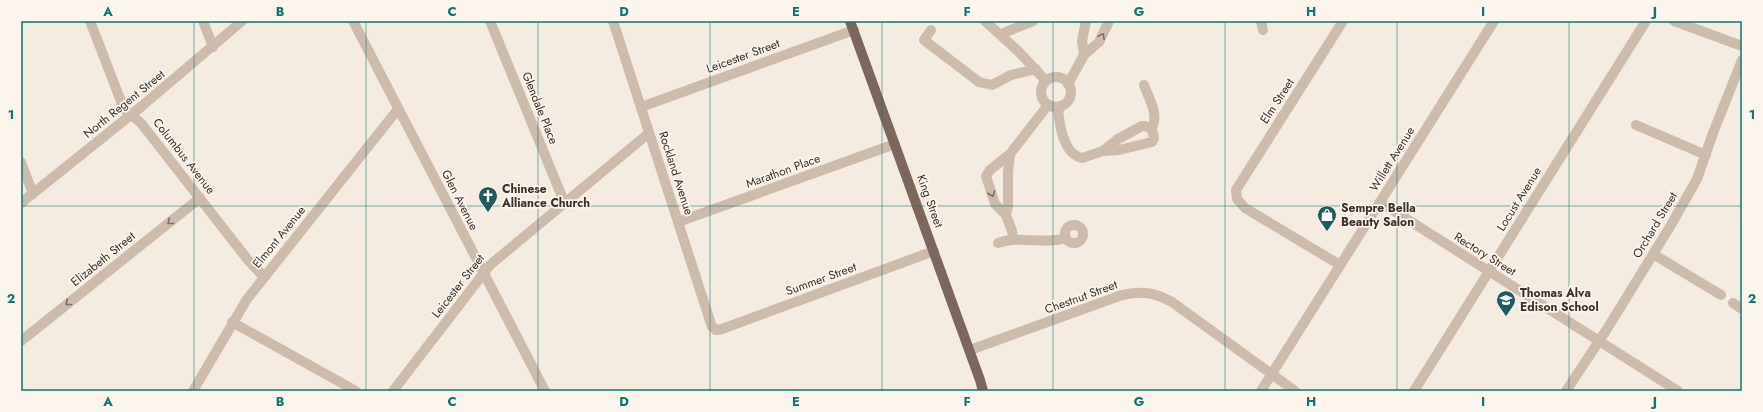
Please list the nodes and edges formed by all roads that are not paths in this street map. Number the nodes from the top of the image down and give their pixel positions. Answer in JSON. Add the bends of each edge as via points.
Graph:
{"nodes":[{"id":1,"x":90,"y":21,"type":"edge"},
{"id":2,"x":203,"y":21,"type":"edge"},
{"id":3,"x":242,"y":21,"type":"edge"},
{"id":4,"x":353,"y":21,"type":"edge"},
{"id":5,"x":490,"y":21,"type":"edge"},
{"id":6,"x":613,"y":21,"type":"edge"},
{"id":7,"x":985,"y":21,"type":"edge"},
{"id":8,"x":1033,"y":21,"type":"edge"},
{"id":9,"x":1086,"y":21,"type":"edge"},
{"id":10,"x":1109,"y":21,"type":"edge"},
{"id":11,"x":1344,"y":21,"type":"edge"},
{"id":12,"x":1494,"y":21,"type":"edge"},
{"id":13,"x":1646,"y":21,"type":"edge"},
{"id":14,"x":1674,"y":21,"type":"edge"},
{"id":15,"x":852,"y":26,"type":"edge"},
{"id":16,"x":931,"y":30,"type":"dead end"},
{"id":17,"x":1002,"y":35,"type":"junction"},
{"id":18,"x":1742,"y":46,"type":"edge"},
{"id":19,"x":213,"y":47,"type":"junction"},
{"id":20,"x":1084,"y":55,"type":"junction"},
{"id":21,"x":1742,"y":60,"type":"edge"},
{"id":22,"x":1036,"y":69,"type":"junction"},
{"id":23,"x":1046,"y":81,"type":"junction"},
{"id":24,"x":1068,"y":84,"type":"junction"},
{"id":25,"x":1144,"y":85,"type":"dead end"},
{"id":26,"x":1053,"y":106,"type":"junction"},
{"id":27,"x":641,"y":107,"type":"junction"},
{"id":28,"x":398,"y":109,"type":"junction"},
{"id":29,"x":131,"y":115,"type":"junction"},
{"id":30,"x":1636,"y":125,"type":"dead end"},
{"id":31,"x":1152,"y":129,"type":"junction"},
{"id":32,"x":649,"y":133,"type":"junction"},
{"id":33,"x":896,"y":144,"type":"junction"},
{"id":34,"x":1103,"y":151,"type":"junction"},
{"id":35,"x":1010,"y":154,"type":"junction"},
{"id":36,"x":1706,"y":155,"type":"junction"},
{"id":37,"x":21,"y":162,"type":"edge"},
{"id":38,"x":33,"y":194,"type":"junction"},
{"id":39,"x":200,"y":198,"type":"junction"},
{"id":40,"x":1380,"y":202,"type":"junction"},
{"id":41,"x":21,"y":204,"type":"edge"},
{"id":42,"x":565,"y":204,"type":"junction"},
{"id":43,"x":1006,"y":215,"type":"junction"},
{"id":44,"x":678,"y":222,"type":"junction"},
{"id":45,"x":1066,"y":238,"type":"dead end"},
{"id":46,"x":1013,"y":239,"type":"junction"},
{"id":47,"x":998,"y":243,"type":"dead end"},
{"id":48,"x":934,"y":251,"type":"junction"},
{"id":49,"x":1653,"y":254,"type":"junction"},
{"id":50,"x":1340,"y":265,"type":"junction"},
{"id":51,"x":1489,"y":272,"type":"junction"},
{"id":52,"x":484,"y":274,"type":"junction"},
{"id":53,"x":264,"y":276,"type":"junction"},
{"id":54,"x":1721,"y":295,"type":"dead end"},
{"id":55,"x":232,"y":322,"type":"junction"},
{"id":56,"x":716,"y":330,"type":"joint"},
{"id":57,"x":21,"y":341,"type":"edge"},
{"id":58,"x":1599,"y":341,"type":"junction"},
{"id":59,"x":970,"y":350,"type":"junction"},
{"id":60,"x":1272,"y":373,"type":"junction"},
{"id":61,"x":193,"y":391,"type":"edge"},
{"id":62,"x":356,"y":391,"type":"edge"},
{"id":63,"x":393,"y":391,"type":"edge"},
{"id":64,"x":545,"y":391,"type":"edge"},
{"id":65,"x":983,"y":391,"type":"edge"},
{"id":66,"x":1261,"y":391,"type":"edge"},
{"id":67,"x":1295,"y":391,"type":"edge"},
{"id":68,"x":1414,"y":391,"type":"edge"},
{"id":69,"x":1566,"y":391,"type":"edge"},
{"id":70,"x":1678,"y":391,"type":"edge"}],
"edges":[{"from":1,"to":29,"type":"street","name":"Columbus Avenue","via":[[124,109]]},
{"from":2,"to":19,"type":"street"},
{"from":3,"to":19,"type":"street","name":"North Regent Street"},
{"from":4,"to":28,"type":"street","name":"Glen Avenue"},
{"from":5,"to":42,"type":"street","name":"Glendale Place"},
{"from":6,"to":27,"type":"street","name":"Rockland Avenue"},
{"from":7,"to":17,"type":"street"},
{"from":8,"to":17,"type":"street"},
{"from":9,"to":20,"type":"street","via":[[1082,41]]},
{"from":20,"to":10,"type":"street","one_way":true,"via":[[1098,42]]},
{"from":11,"to":50,"type":"street","name":"Elm Street","via":[[1238,185],[1236,196],[1245,208]]},
{"from":12,"to":40,"type":"street","name":"Willett Avenue"},
{"from":13,"to":51,"type":"street","name":"Locust Avenue"},
{"from":14,"to":18,"type":"street"},
{"from":15,"to":27,"type":"street","name":"Leicester Street"},
{"from":15,"to":33,"type":"main road","name":"King Street"},
{"from":16,"to":22,"type":"street","via":[[924,40],[979,82],[992,85],[1011,75]]},
{"from":17,"to":22,"type":"street"},
{"from":19,"to":29,"type":"street","name":"North Regent Street"},
{"from":20,"to":24,"type":"street"},
{"from":21,"to":36,"type":"street","name":"Orchard Street"},
{"from":22,"to":23,"type":"street"},
{"from":23,"to":24,"type":"street","via":[[1056,77]]},
{"from":23,"to":26,"type":"street","via":[[1041,92],[1044,100]]},
{"from":24,"to":26,"type":"street","via":[[1070,98],[1066,103]]},
{"from":25,"to":31,"type":"street","via":[[1155,115],[1156,122]]},
{"from":26,"to":34,"type":"street","via":[[1072,154],[1082,158]]},
{"from":26,"to":35,"type":"street"},
{"from":27,"to":32,"type":"street","name":"Rockland Avenue"},
{"from":28,"to":52,"type":"street","name":"Glen Avenue"},
{"from":28,"to":53,"type":"street","name":"Elmont Avenue"},
{"from":29,"to":38,"type":"street","name":"North Regent Street"},
{"from":29,"to":39,"type":"street","name":"Columbus Avenue","via":[[141,123]]},
{"from":30,"to":36,"type":"street"},
{"from":31,"to":34,"type":"street","via":[[1142,126],[1118,139]]},
{"from":31,"to":34,"type":"street","via":[[1154,138],[1148,144]]},
{"from":32,"to":42,"type":"street","name":"Leicester Street"},
{"from":32,"to":44,"type":"street","name":"Rockland Avenue"},
{"from":33,"to":44,"type":"street","name":"Marathon Place"},
{"from":33,"to":48,"type":"main road","name":"King Street"},
{"from":35,"to":43,"type":"street"},
{"from":35,"to":43,"type":"street","one_way":true,"via":[[986,176],[995,204]]},
{"from":36,"to":49,"type":"street","name":"Orchard Street","via":[[1697,179]]},
{"from":37,"to":38,"type":"street"},
{"from":38,"to":41,"type":"street","name":"North Regent Street"},
{"from":39,"to":53,"type":"street","name":"Columbus Avenue","via":[[248,260]]},
{"from":39,"to":57,"type":"street","name":"Elizabeth Street","one_way":true},
{"from":40,"to":50,"type":"street","name":"Willett Avenue"},
{"from":40,"to":51,"type":"street","name":"Rectory Street"},
{"from":42,"to":52,"type":"street","name":"Leicester Street","via":[[490,265]]},
{"from":43,"to":46,"type":"street"},
{"from":44,"to":56,"type":"street","name":"Rockland Avenue","via":[[708,322]]},
{"from":45,"to":46,"type":"street"},
{"from":46,"to":47,"type":"street"},
{"from":48,"to":56,"type":"street","name":"Summer Street"},
{"from":48,"to":59,"type":"main road","name":"King Street"},
{"from":49,"to":54,"type":"street"},
{"from":49,"to":58,"type":"street","name":"Orchard Street"},
{"from":50,"to":60,"type":"street","name":"Willett Avenue"},
{"from":51,"to":58,"type":"street","name":"Rectory Street"},
{"from":51,"to":68,"type":"street","name":"Locust Avenue"},
{"from":52,"to":63,"type":"street","name":"Leicester Street"},
{"from":52,"to":64,"type":"street","name":"Glen Avenue"},
{"from":53,"to":55,"type":"street","name":"Elmont Avenue"},
{"from":55,"to":61,"type":"street","name":"Elmont Avenue"},
{"from":55,"to":62,"type":"street"},
{"from":58,"to":69,"type":"street","name":"Orchard Street"},
{"from":58,"to":70,"type":"street","name":"Rectory Street"},
{"from":59,"to":60,"type":"street","name":"Chestnut Street","via":[[1122,295],[1142,292],[1157,294],[1172,302]]},
{"from":59,"to":65,"type":"main road","name":"King Street"},
{"from":60,"to":66,"type":"street","name":"Willett Avenue"},
{"from":60,"to":67,"type":"street","name":"Chestnut Street"}]}
